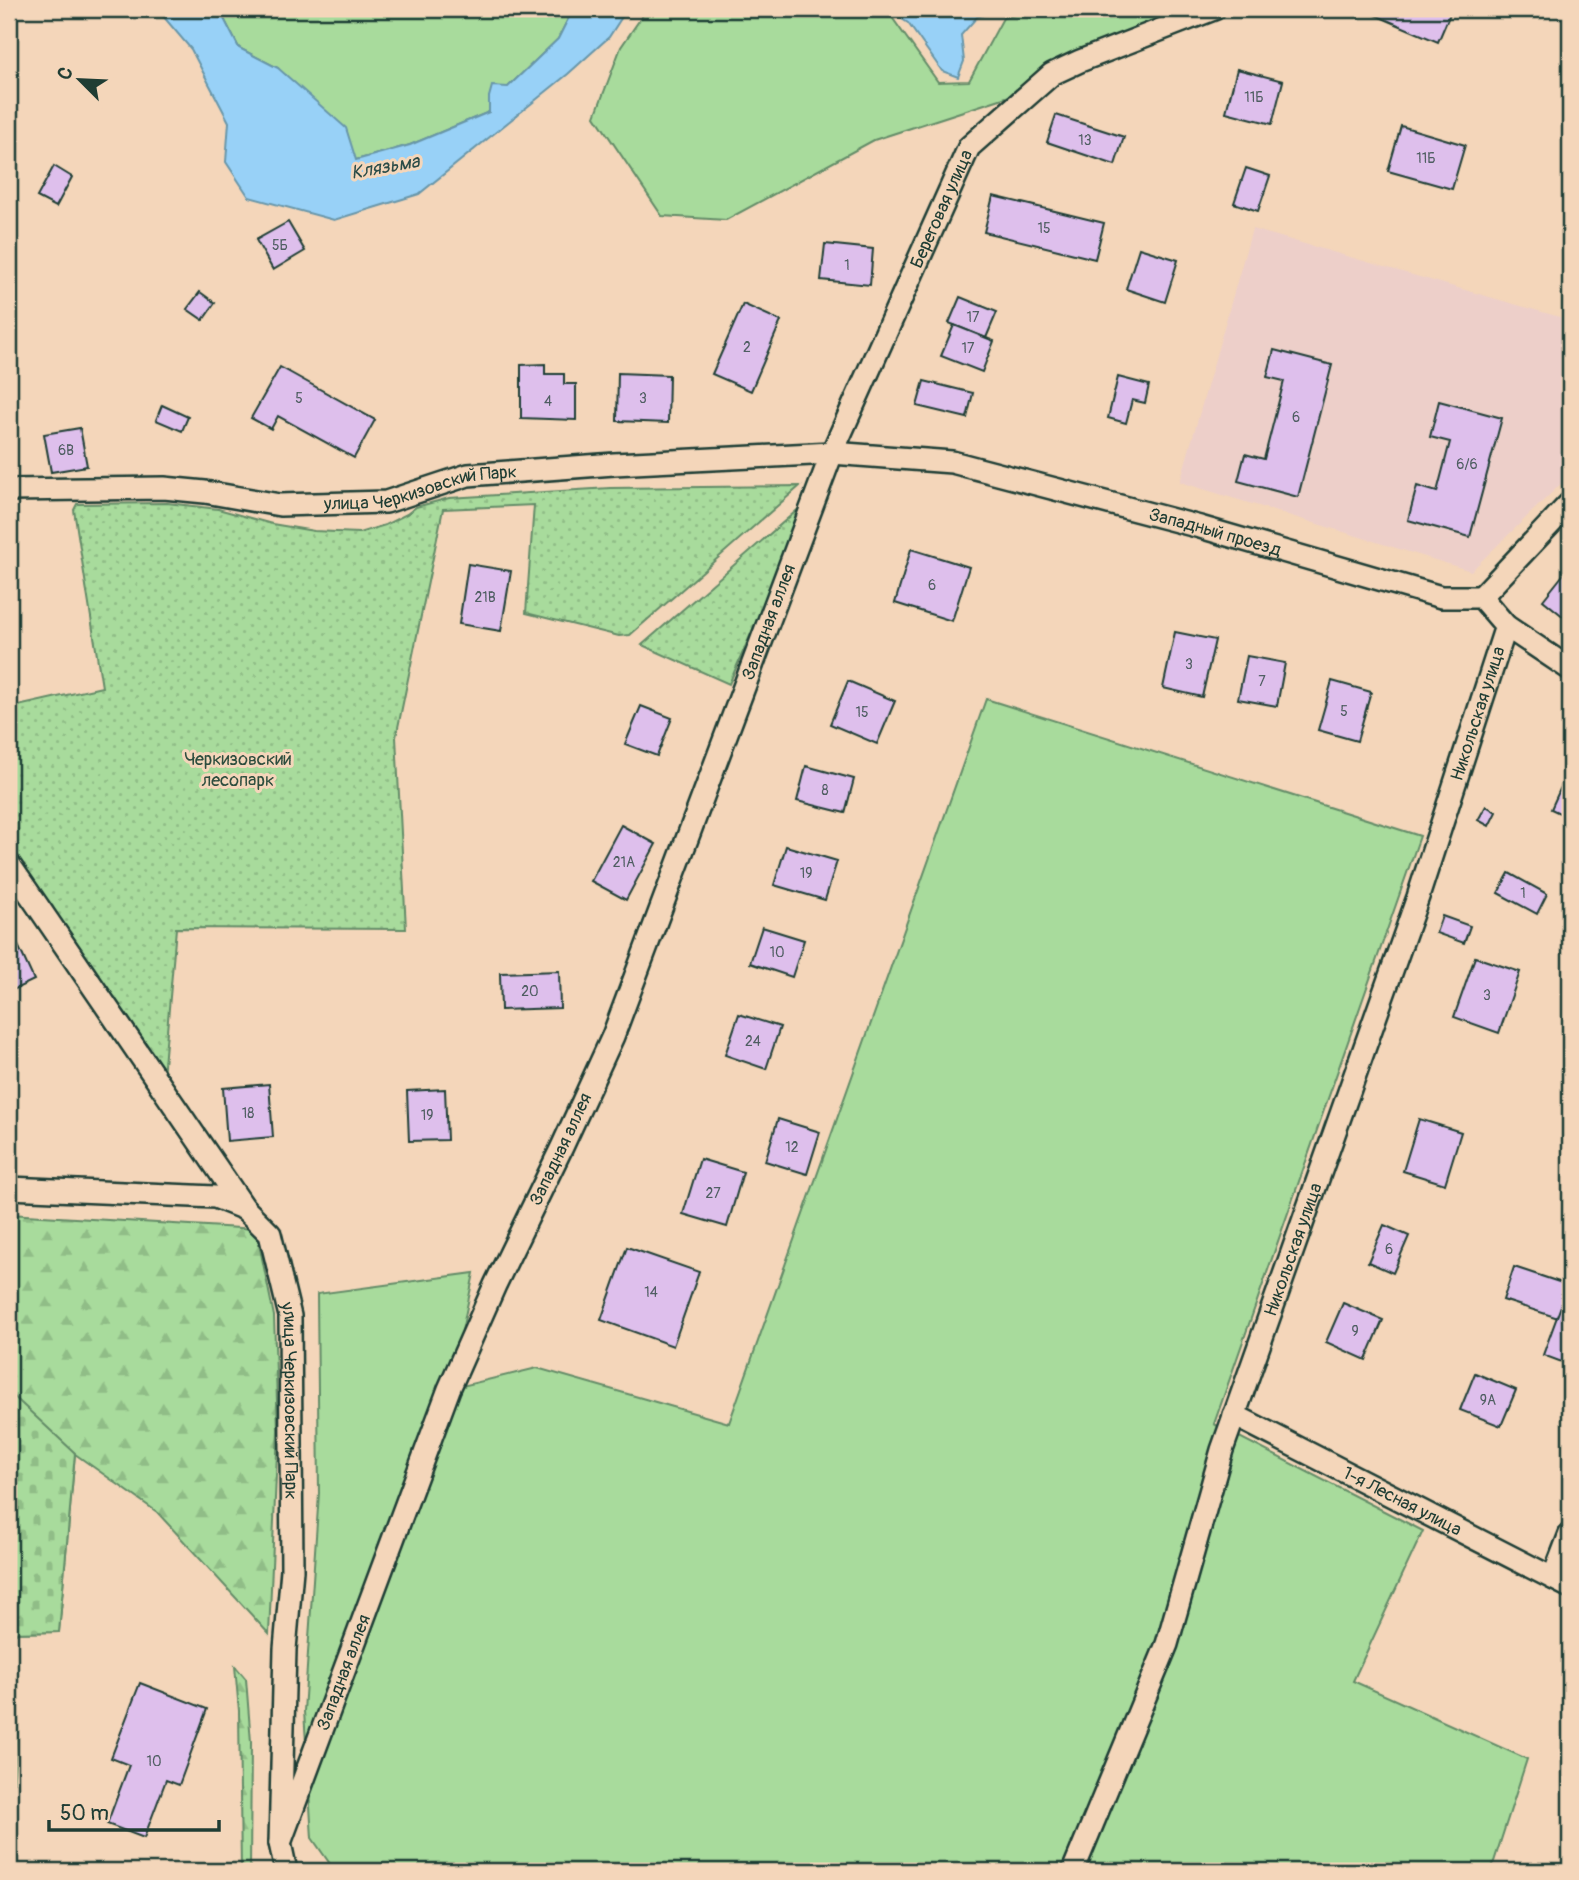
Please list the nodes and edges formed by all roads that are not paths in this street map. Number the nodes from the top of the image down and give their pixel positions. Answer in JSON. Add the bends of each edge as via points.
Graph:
{"nodes":[{"id":1,"x":1214,"y":9,"type":"edge"},
{"id":2,"x":832,"y":453,"type":"junction"},
{"id":3,"x":9,"y":490,"type":"edge"},
{"id":4,"x":1570,"y":503,"type":"edge"},
{"id":5,"x":1481,"y":597,"type":"junction"},
{"id":6,"x":1506,"y":626,"type":"junction"},
{"id":7,"x":1570,"y":669,"type":"edge"},
{"id":8,"x":9,"y":864,"type":"edge"},
{"id":9,"x":9,"y":1188,"type":"edge"},
{"id":10,"x":245,"y":1209,"type":"junction"},
{"id":11,"x":1234,"y":1415,"type":"junction"},
{"id":12,"x":1570,"y":1534,"type":"edge"},
{"id":13,"x":1561,"y":1582,"type":"edge"},
{"id":14,"x":280,"y":1843,"type":"junction"},
{"id":15,"x":286,"y":1871,"type":"edge"},
{"id":16,"x":1073,"y":1871,"type":"edge"}],
"edges":[{"from":1,"to":2,"type":"street","name":"Береговая улица","via":[[1052,74],[969,147]]},
{"from":2,"to":3,"type":"street","name":"улица Черкизовский Парк","via":[[468,475],[386,502],[280,505],[164,488]]},
{"from":2,"to":5,"type":"street","name":"Западный проезд","via":[[952,462],[1441,597]]},
{"from":2,"to":14,"type":"street","name":"Западная аллея","via":[[613,1036],[449,1389]]},
{"from":4,"to":5,"type":"street"},
{"from":5,"to":6,"type":"street"},
{"from":6,"to":7,"type":"street"},
{"from":6,"to":11,"type":"street","name":"Никольская улица","via":[[1418,897]]},
{"from":8,"to":10,"type":"street"},
{"from":9,"to":10,"type":"street","name":"улица Черкизовский Парк","via":[[215,1197]]},
{"from":10,"to":14,"type":"street","name":"улица Черкизовский Парк","via":[[270,1234],[289,1316],[292,1570],[285,1649]]},
{"from":11,"to":13,"type":"street","name":"1-я Лесная улица"},
{"from":11,"to":16,"type":"street","name":"Никольская улица","via":[[1167,1644]]},
{"from":12,"to":13,"type":"street"},
{"from":14,"to":15,"type":"street","name":"улица Черкизовский Парк"}]}
